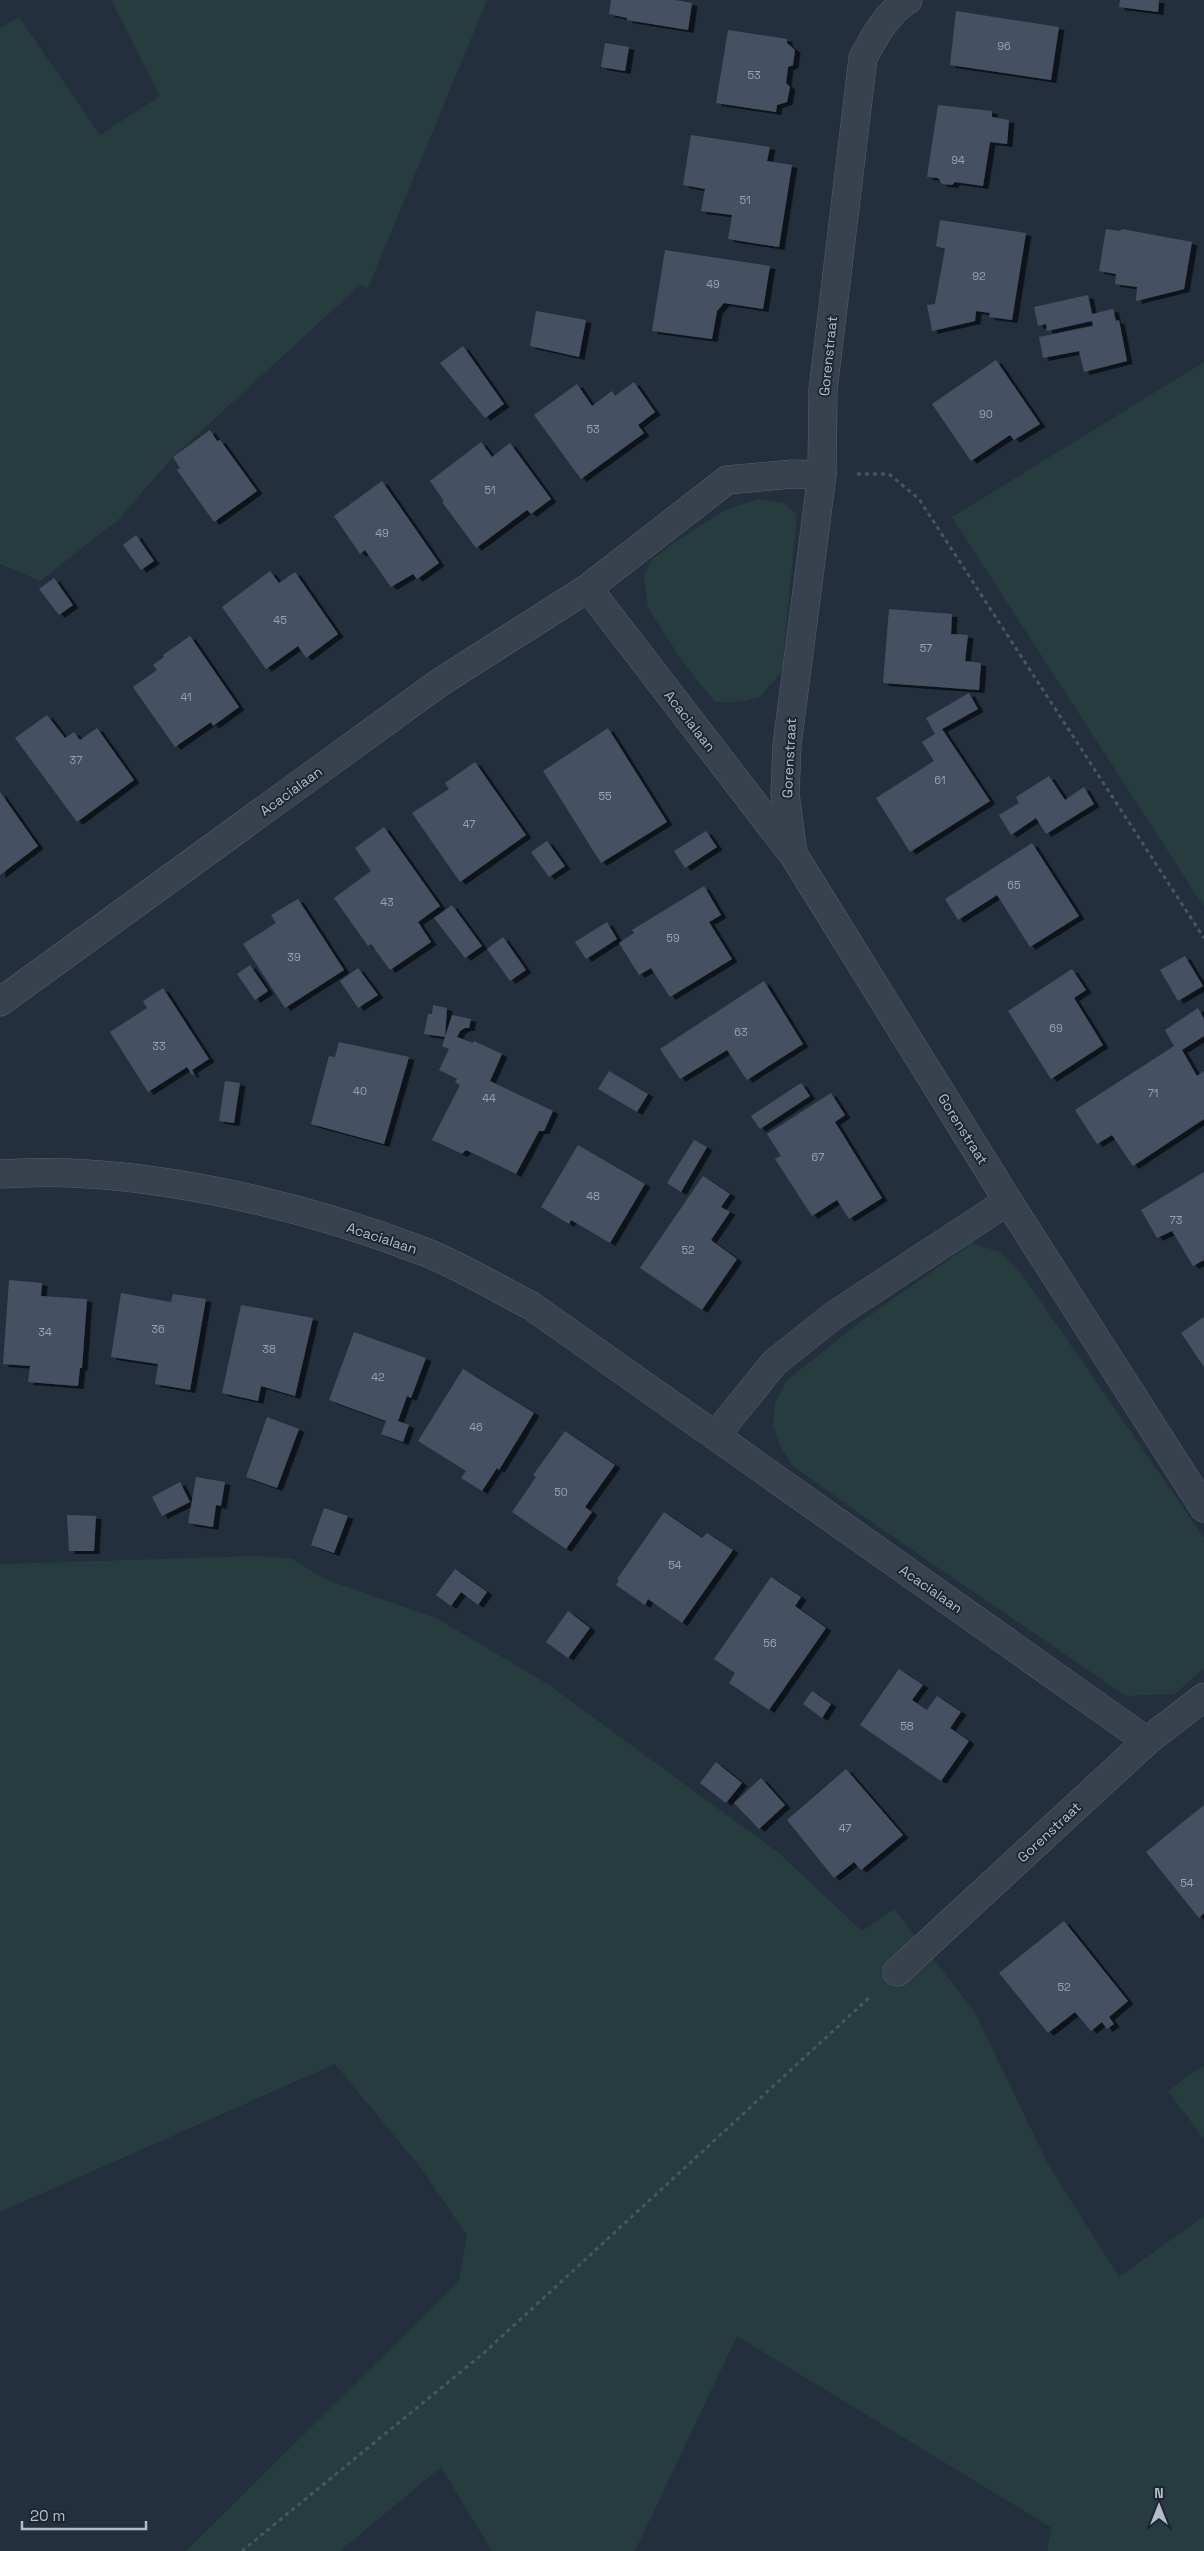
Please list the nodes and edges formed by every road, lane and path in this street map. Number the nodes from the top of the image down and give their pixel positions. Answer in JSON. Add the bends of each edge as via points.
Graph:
{"nodes":[{"id":1,"x":908,"y":0,"type":"edge"},
{"id":2,"x":822,"y":475,"type":"junction"},
{"id":3,"x":588,"y":588,"type":"junction"},
{"id":4,"x":793,"y":854,"type":"junction"},
{"id":5,"x":1204,"y":938,"type":"edge"},
{"id":6,"x":0,"y":1002,"type":"edge"},
{"id":7,"x":0,"y":1174,"type":"edge"},
{"id":8,"x":1008,"y":1201,"type":"junction"},
{"id":9,"x":715,"y":1436,"type":"junction"},
{"id":10,"x":1204,"y":1508,"type":"edge"},
{"id":11,"x":1204,"y":1697,"type":"edge"},
{"id":12,"x":1147,"y":1741,"type":"junction"},
{"id":13,"x":897,"y":1972,"type":"joint"},
{"id":14,"x":242,"y":2551,"type":"edge"}],
"edges":[{"from":1,"to":2,"type":"street","name":"Gorenstraat","via":[[899,5],[875,35],[863,58],[823,390]]},
{"from":2,"to":3,"type":"street","name":"Acacialaan","via":[[792,474],[728,480]]},
{"from":2,"to":4,"type":"street","name":"Gorenstraat","via":[[787,744],[785,794]]},
{"from":2,"to":5,"type":"path","via":[[889,474],[919,499]]},
{"from":3,"to":4,"type":"street","name":"Acacialaan"},
{"from":3,"to":6,"type":"street","name":"Acacialaan","via":[[439,683]]},
{"from":4,"to":8,"type":"street","name":"Gorenstraat"},
{"from":7,"to":9,"type":"street","name":"Acacialaan","via":[[109,1175],[196,1188],[300,1212],[427,1253],[530,1305]]},
{"from":8,"to":9,"type":"street","via":[[833,1316],[788,1351],[774,1363]]},
{"from":8,"to":10,"type":"street","name":"Gorenstraat"},
{"from":9,"to":12,"type":"street","name":"Acacialaan"},
{"from":11,"to":12,"type":"street","name":"Gorenstraat"},
{"from":12,"to":13,"type":"street","name":"Gorenstraat"},
{"from":13,"to":14,"type":"path","via":[[485,2352]]}]}
